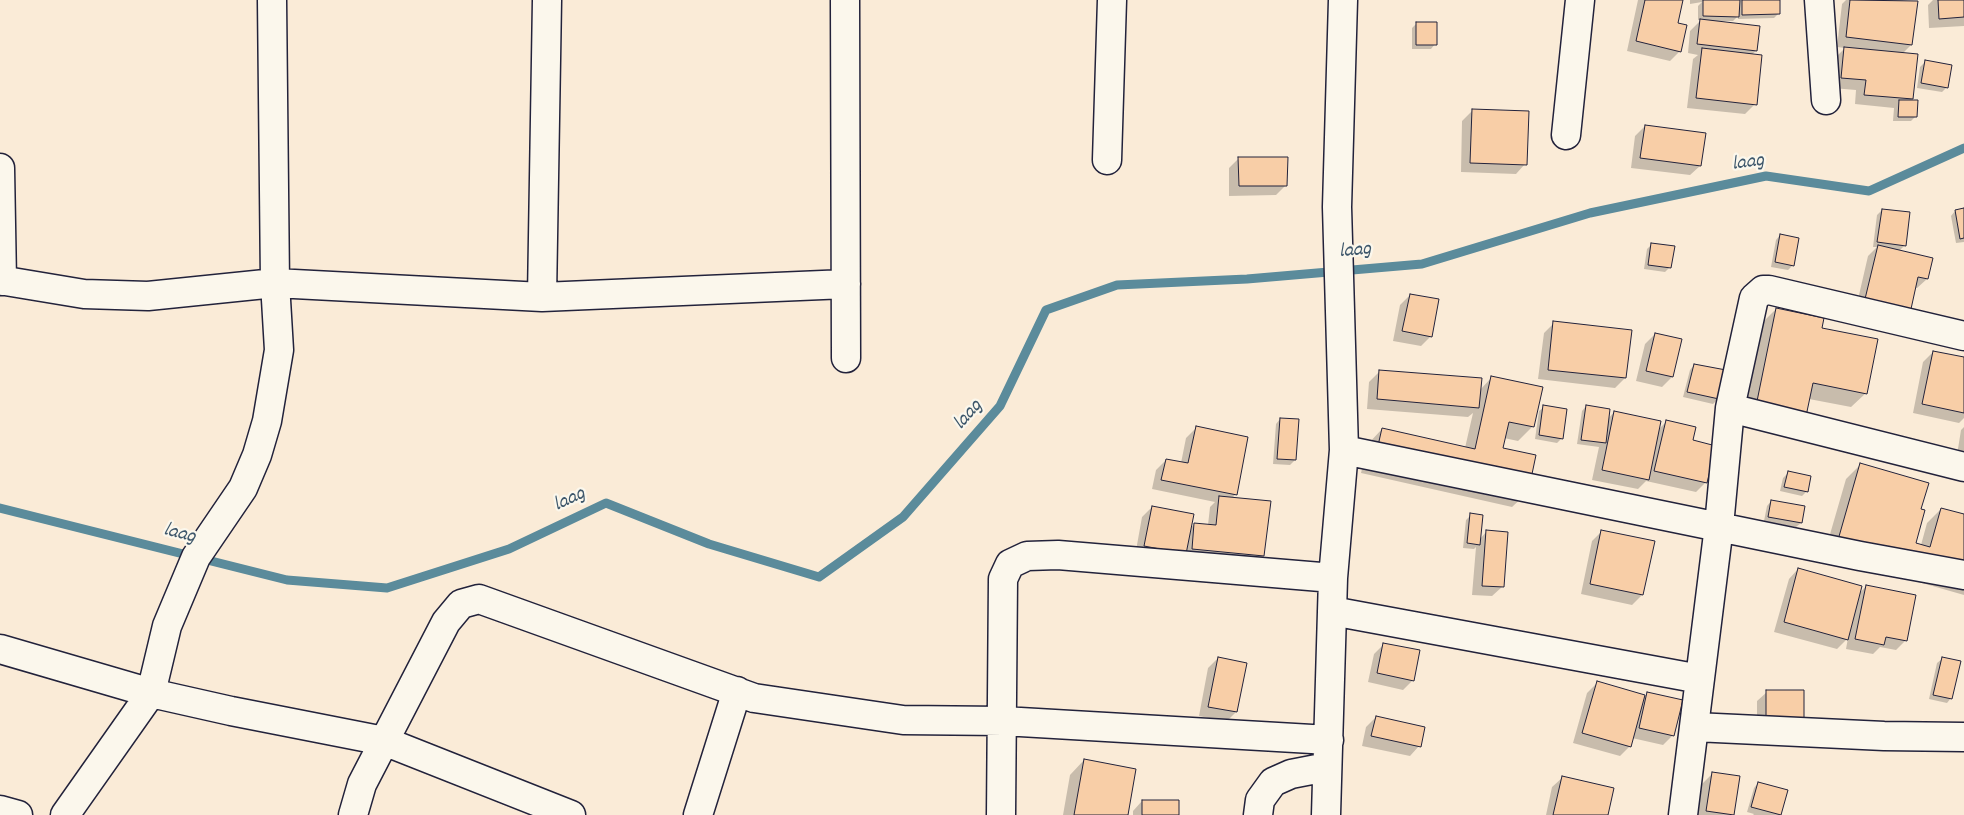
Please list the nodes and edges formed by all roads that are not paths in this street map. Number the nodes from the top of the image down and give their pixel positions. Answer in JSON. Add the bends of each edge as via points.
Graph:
{"nodes":[{"id":1,"x":272,"y":0,"type":"edge"},
{"id":2,"x":547,"y":0,"type":"edge"},
{"id":3,"x":845,"y":0,"type":"edge"},
{"id":4,"x":1112,"y":0,"type":"edge"},
{"id":5,"x":1343,"y":0,"type":"edge"},
{"id":6,"x":1580,"y":0,"type":"edge"},
{"id":7,"x":1820,"y":0,"type":"edge"},
{"id":8,"x":1826,"y":100,"type":"dead end"},
{"id":9,"x":1566,"y":134,"type":"dead end"},
{"id":10,"x":1107,"y":160,"type":"dead end"},
{"id":11,"x":0,"y":168,"type":"edge"},
{"id":12,"x":1,"y":280,"type":"edge"},
{"id":13,"x":275,"y":283,"type":"junction"},
{"id":14,"x":846,"y":284,"type":"junction"},
{"id":15,"x":542,"y":297,"type":"junction"},
{"id":16,"x":1964,"y":336,"type":"edge"},
{"id":17,"x":846,"y":358,"type":"dead end"},
{"id":18,"x":1730,"y":408,"type":"junction"},
{"id":19,"x":1344,"y":450,"type":"junction"},
{"id":20,"x":1964,"y":467,"type":"edge"},
{"id":21,"x":1719,"y":526,"type":"junction"},
{"id":22,"x":1964,"y":575,"type":"edge"},
{"id":23,"x":1333,"y":578,"type":"junction"},
{"id":24,"x":1332,"y":611,"type":"junction"},
{"id":25,"x":0,"y":649,"type":"edge"},
{"id":26,"x":1700,"y":680,"type":"junction"},
{"id":27,"x":737,"y":691,"type":"junction"},
{"id":28,"x":150,"y":693,"type":"junction"},
{"id":29,"x":1003,"y":722,"type":"junction"},
{"id":30,"x":1695,"y":727,"type":"junction"},
{"id":31,"x":1964,"y":737,"type":"edge"},
{"id":32,"x":1329,"y":740,"type":"junction"},
{"id":33,"x":384,"y":741,"type":"junction"},
{"id":34,"x":1328,"y":767,"type":"junction"},
{"id":35,"x":0,"y":810,"type":"edge"},
{"id":36,"x":18,"y":815,"type":"edge"},
{"id":37,"x":65,"y":815,"type":"edge"},
{"id":38,"x":353,"y":815,"type":"edge"},
{"id":39,"x":571,"y":815,"type":"edge"},
{"id":40,"x":698,"y":815,"type":"edge"},
{"id":41,"x":1001,"y":815,"type":"edge"},
{"id":42,"x":1258,"y":815,"type":"edge"},
{"id":43,"x":1326,"y":815,"type":"edge"},
{"id":44,"x":1684,"y":815,"type":"edge"}],
"edges":[{"from":1,"to":13,"type":"street"},
{"from":2,"to":15,"type":"street"},
{"from":3,"to":14,"type":"street"},
{"from":4,"to":10,"type":"street"},
{"from":5,"to":19,"type":"street","via":[[1337,207]]},
{"from":6,"to":9,"type":"street"},
{"from":7,"to":8,"type":"street"},
{"from":11,"to":12,"type":"street"},
{"from":12,"to":13,"type":"street","via":[[84,294],[148,296]]},
{"from":13,"to":15,"type":"street"},
{"from":13,"to":28,"type":"street","via":[[279,350],[267,421],[257,455],[243,488],[196,557],[167,626]]},
{"from":14,"to":15,"type":"street"},
{"from":14,"to":17,"type":"street"},
{"from":16,"to":18,"type":"street","via":[[1762,290],[1754,298]]},
{"from":18,"to":20,"type":"street"},
{"from":18,"to":21,"type":"street"},
{"from":19,"to":21,"type":"street"},
{"from":19,"to":23,"type":"street"},
{"from":21,"to":22,"type":"street"},
{"from":21,"to":26,"type":"street"},
{"from":23,"to":24,"type":"street"},
{"from":23,"to":29,"type":"street","via":[[1058,555],[1027,556],[1010,564],[1003,579]]},
{"from":24,"to":26,"type":"street"},
{"from":24,"to":32,"type":"street"},
{"from":25,"to":28,"type":"street"},
{"from":26,"to":30,"type":"street"},
{"from":27,"to":29,"type":"street","via":[[754,698],[903,720]]},
{"from":27,"to":33,"type":"street","via":[[480,599],[462,604],[446,622]]},
{"from":27,"to":40,"type":"street"},
{"from":28,"to":33,"type":"street"},
{"from":28,"to":37,"type":"street"},
{"from":29,"to":32,"type":"street"},
{"from":29,"to":41,"type":"street"},
{"from":30,"to":31,"type":"street"},
{"from":30,"to":44,"type":"street"},
{"from":32,"to":34,"type":"street"},
{"from":33,"to":38,"type":"street","via":[[362,784]]},
{"from":33,"to":39,"type":"street"},
{"from":34,"to":42,"type":"street","via":[[1291,774],[1273,782],[1260,800]]},
{"from":34,"to":43,"type":"street"},
{"from":35,"to":36,"type":"street"}]}
